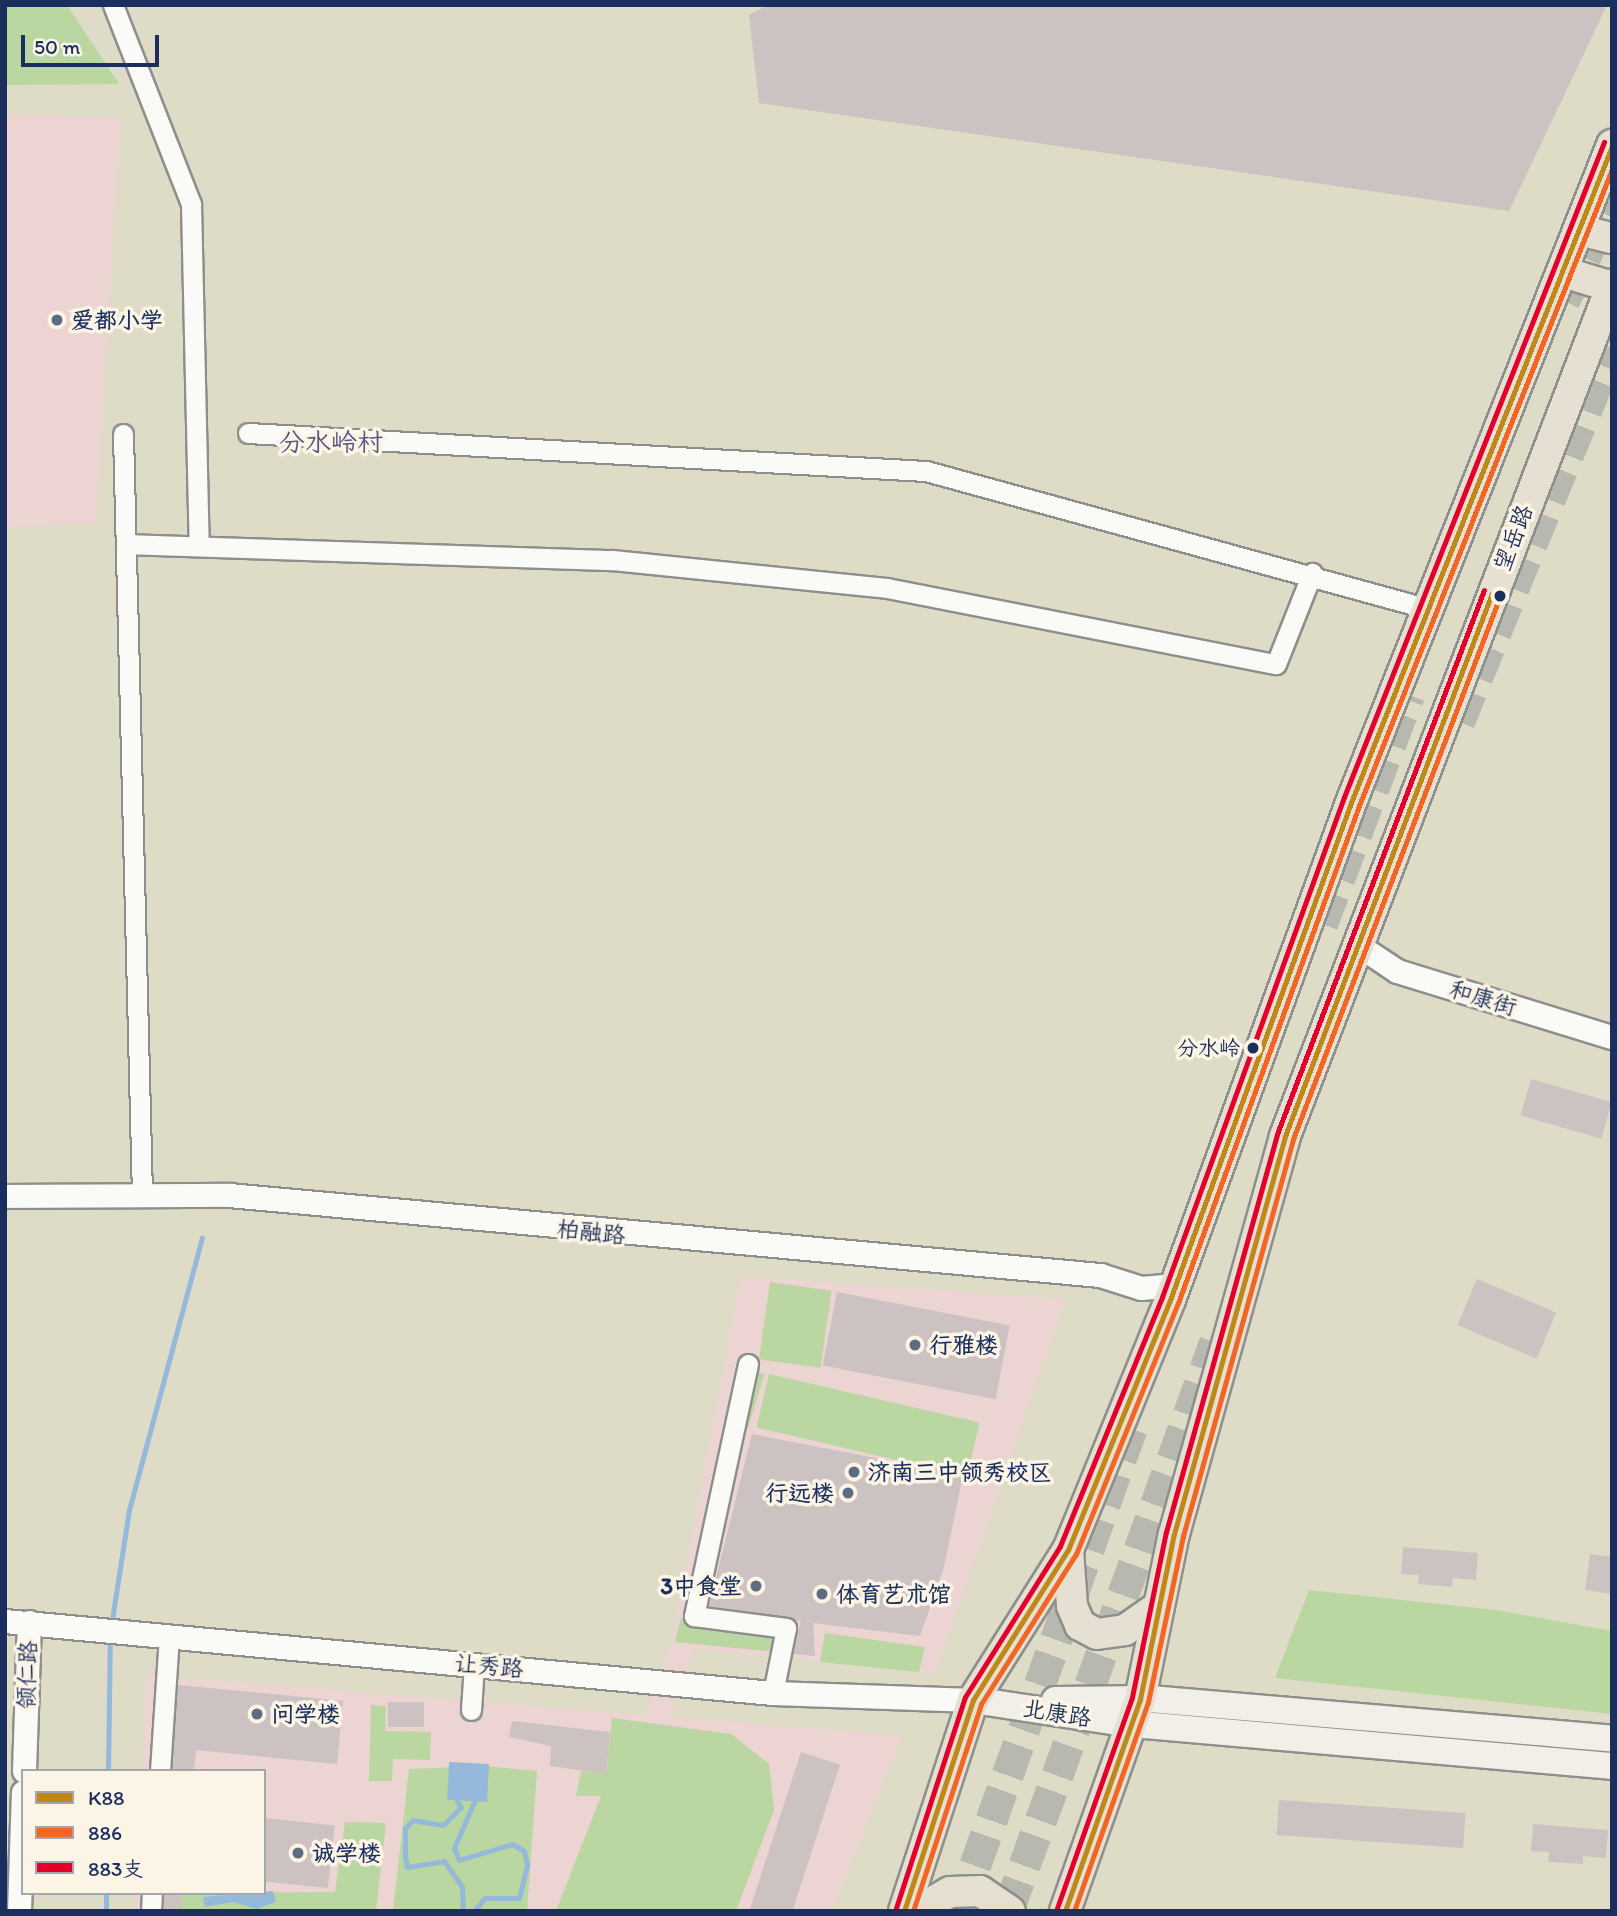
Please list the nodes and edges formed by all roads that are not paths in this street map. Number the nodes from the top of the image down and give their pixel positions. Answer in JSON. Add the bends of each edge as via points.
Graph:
{"nodes":[{"id":1,"x":113,"y":5,"type":"edge"},
{"id":2,"x":1612,"y":145,"type":"edge"},
{"id":3,"x":1580,"y":230,"type":"junction"},
{"id":4,"x":1612,"y":238,"type":"edge"},
{"id":5,"x":1563,"y":272,"type":"junction"},
{"id":6,"x":1612,"y":286,"type":"edge"},
{"id":7,"x":248,"y":433,"type":"dead end"},
{"id":8,"x":123,"y":434,"type":"dead end"},
{"id":9,"x":126,"y":544,"type":"junction"},
{"id":10,"x":199,"y":545,"type":"junction"},
{"id":11,"x":1312,"y":573,"type":"junction"},
{"id":12,"x":1429,"y":609,"type":"junction"},
{"id":13,"x":1361,"y":947,"type":"junction"},
{"id":14,"x":1612,"y":1037,"type":"edge"},
{"id":15,"x":142,"y":1195,"type":"junction"},
{"id":16,"x":5,"y":1196,"type":"edge"},
{"id":17,"x":1175,"y":1285,"type":"junction"},
{"id":18,"x":748,"y":1364,"type":"dead end"},
{"id":19,"x":1068,"y":1550,"type":"junction"},
{"id":20,"x":1155,"y":1609,"type":"junction"},
{"id":21,"x":5,"y":1621,"type":"edge"},
{"id":22,"x":29,"y":1622,"type":"junction"},
{"id":23,"x":169,"y":1636,"type":"junction"},
{"id":24,"x":474,"y":1665,"type":"junction"},
{"id":25,"x":773,"y":1693,"type":"junction"},
{"id":26,"x":973,"y":1700,"type":"junction"},
{"id":27,"x":471,"y":1710,"type":"dead end"},
{"id":28,"x":1136,"y":1712,"type":"junction"},
{"id":29,"x":1612,"y":1739,"type":"edge"},
{"id":30,"x":1612,"y":1766,"type":"edge"},
{"id":31,"x":23,"y":1769,"type":"edge"},
{"id":32,"x":160,"y":1769,"type":"edge"},
{"id":33,"x":21,"y":1852,"type":"edge"},
{"id":34,"x":19,"y":1911,"type":"edge"},
{"id":35,"x":904,"y":1911,"type":"edge"},
{"id":36,"x":917,"y":1911,"type":"edge"},
{"id":37,"x":1010,"y":1911,"type":"edge"},
{"id":38,"x":1065,"y":1911,"type":"edge"}],
"edges":[{"from":1,"to":10,"type":"street","via":[[191,204]]},
{"from":2,"to":3,"type":"main road"},
{"from":3,"to":4,"type":"main road"},
{"from":3,"to":5,"type":"main road"},
{"from":5,"to":6,"type":"main road"},
{"from":5,"to":12,"type":"main road"},
{"from":6,"to":13,"type":"main road","name":"望岳路"},
{"from":7,"to":11,"type":"street","via":[[926,471]]},
{"from":8,"to":9,"type":"street"},
{"from":9,"to":10,"type":"street"},
{"from":9,"to":15,"type":"street"},
{"from":10,"to":11,"type":"street","via":[[612,560],[887,588],[1276,664]]},
{"from":11,"to":12,"type":"street"},
{"from":12,"to":17,"type":"main road","via":[[1347,812]]},
{"from":13,"to":14,"type":"street","name":"和康街","via":[[1397,971]]},
{"from":13,"to":20,"type":"main road","name":"望岳路","via":[[1285,1136]]},
{"from":15,"to":16,"type":"street","name":"柏融路"},
{"from":15,"to":17,"type":"street","name":"柏融路","via":[[229,1195],[1100,1275],[1141,1288]]},
{"from":17,"to":19,"type":"main road"},
{"from":18,"to":25,"type":"street","via":[[694,1616],[786,1629]]},
{"from":19,"to":20,"type":"main road","via":[[1072,1606],[1080,1625],[1097,1634],[1125,1630]]},
{"from":19,"to":26,"type":"main road"},
{"from":20,"to":28,"type":"main road","name":"望岳路"},
{"from":21,"to":22,"type":"street","name":"让秀路"},
{"from":22,"to":23,"type":"street","name":"让秀路"},
{"from":22,"to":31,"type":"street","name":"领仁路"},
{"from":23,"to":24,"type":"street","name":"让秀路"},
{"from":23,"to":32,"type":"street"},
{"from":24,"to":25,"type":"street","name":"让秀路"},
{"from":24,"to":27,"type":"street"},
{"from":25,"to":26,"type":"street","name":"让秀路"},
{"from":26,"to":28,"type":"main road","name":"北康路"},
{"from":26,"to":35,"type":"main road"},
{"from":28,"to":29,"type":"main road","name":"北康路"},
{"from":28,"to":30,"type":"main road","name":"北康路"},
{"from":28,"to":38,"type":"main road","name":"望岳路"},
{"from":33,"to":34,"type":"street"},
{"from":36,"to":37,"type":"main road","via":[[950,1892],[980,1891]]}]}
